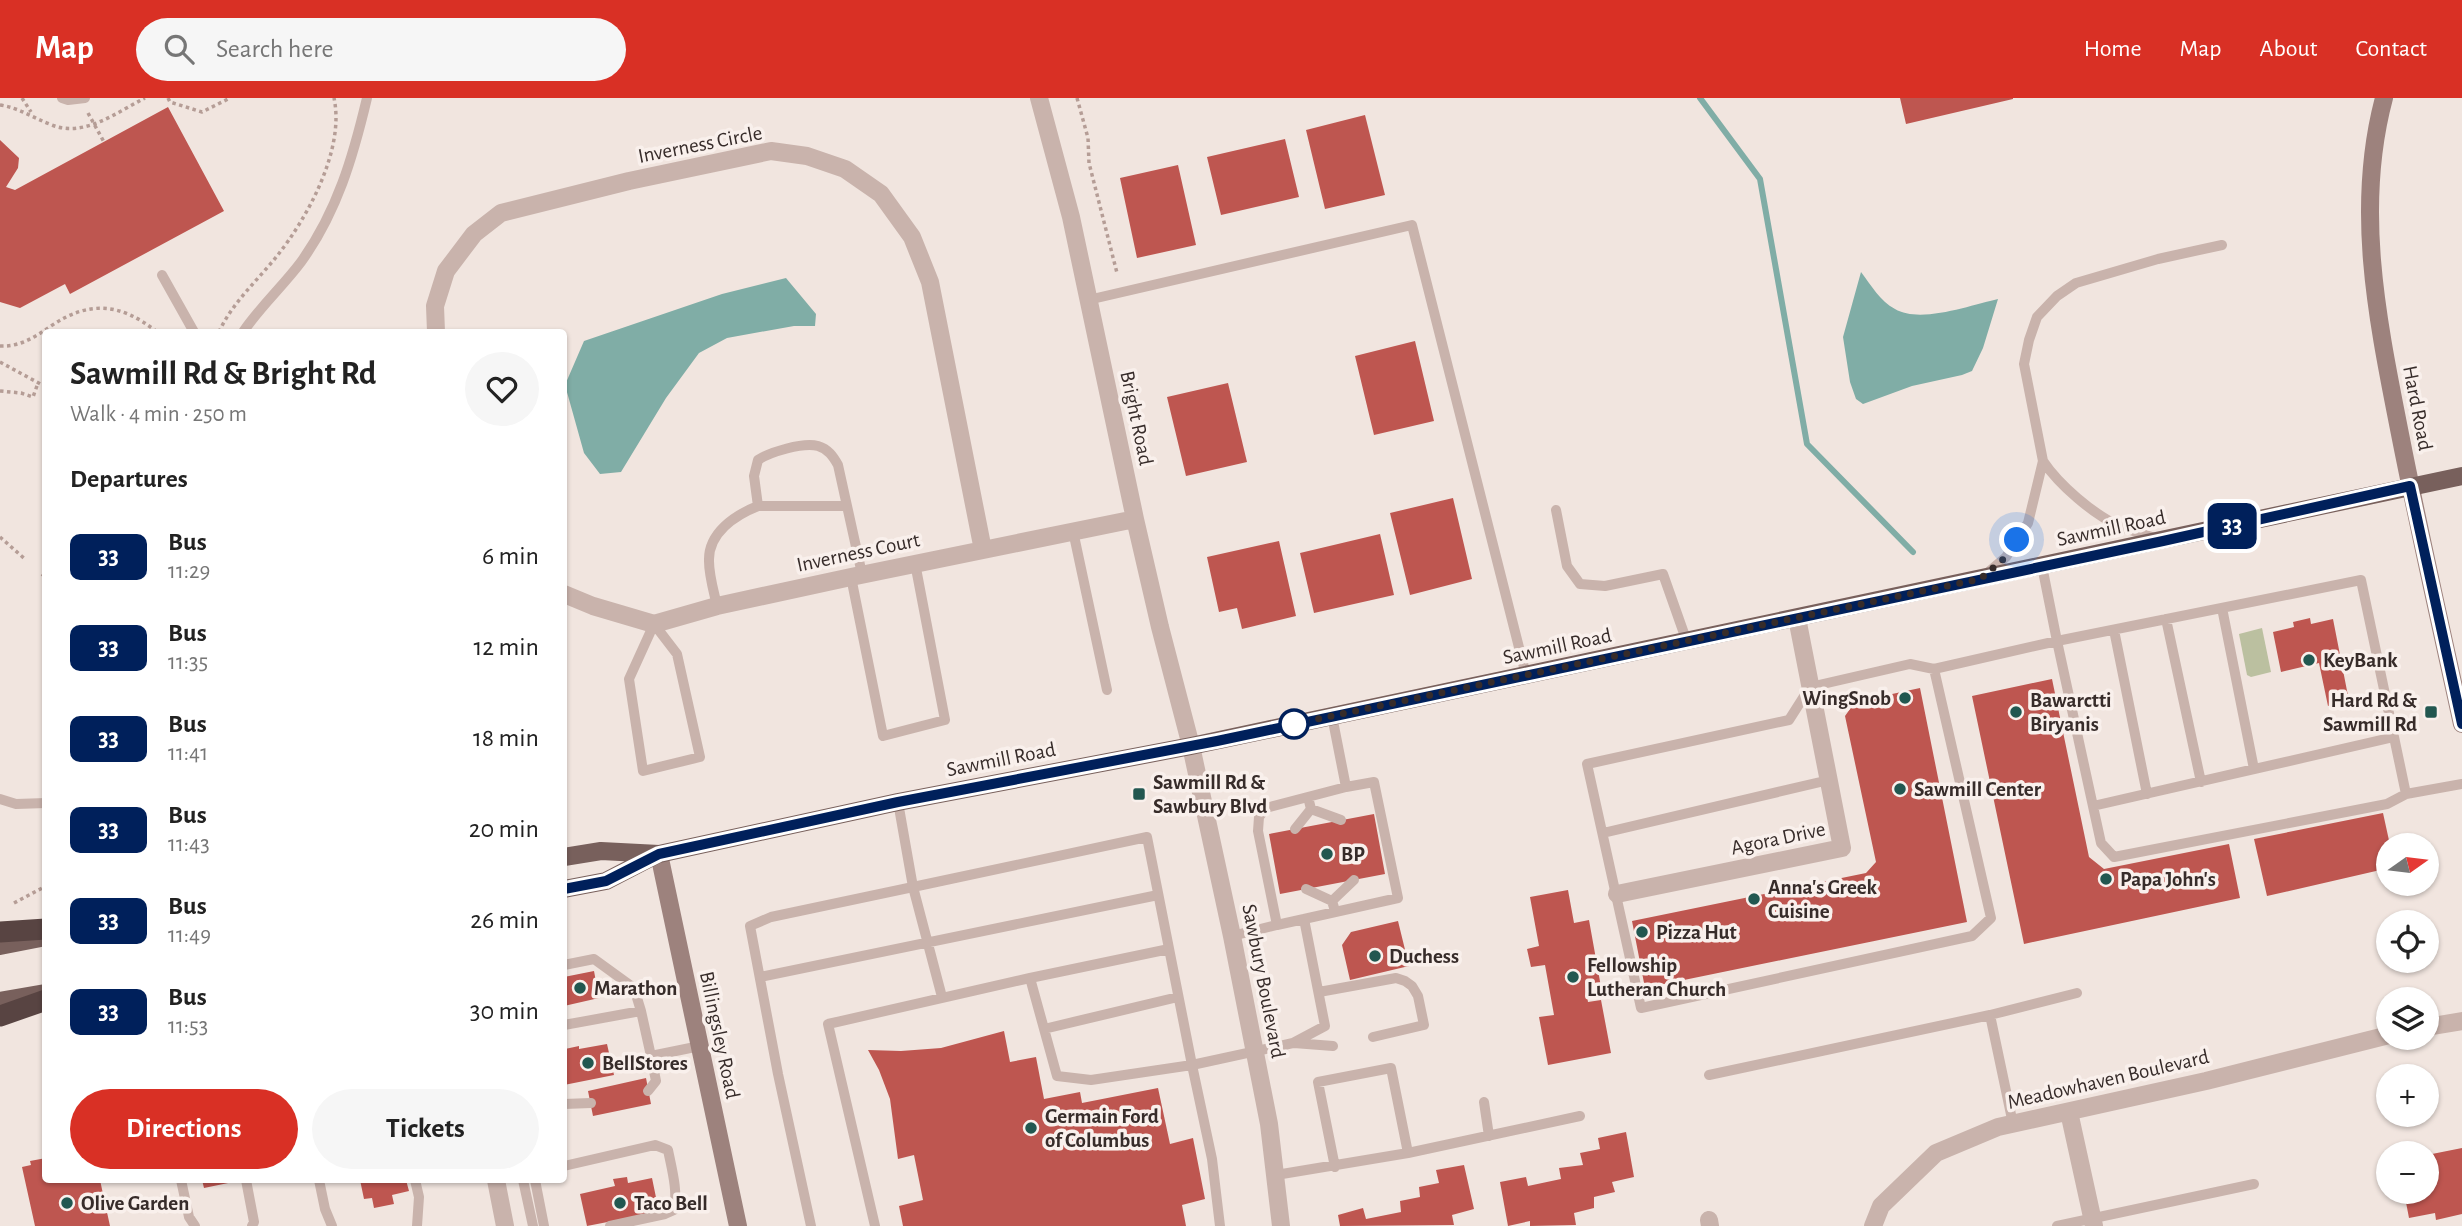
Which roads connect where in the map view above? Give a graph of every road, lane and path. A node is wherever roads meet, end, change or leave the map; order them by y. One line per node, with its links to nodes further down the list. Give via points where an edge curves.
1 (22, 98): 13 (path)
2 (62, 98): 3 (lane)
3 (85, 98)
4 (145, 98): 14 (path)
5 (168, 98): 6 (path, via 202,112)
6 (230, 98)
7 (334, 98): 23 (path, via 336,133 311,202 289,239 229,312)
8 (366, 98): 24 (lane, via 344,183 324,226 300,264)
9 (1039, 98): 19 (street, Bright Road)
10 (1077, 98): 17 (path)
11 (2384, 98): 34 (main road, Hard Road, via 2372,169 2369,241 2377,317)
12 (0, 105): 13 (path)
13 (35, 116): 14 (path, via 69,130)
14 (93, 123): 15 (path)
15 (104, 142)
16 (2222, 245): 32 (lane, via 2076,283 2037,317 2024,364)
17 (1117, 272)
18 (162, 275): 22 (lane)
19 (1088, 300): 38 (street, Bright Road); 58 (lane, via 1412,225)
20 (51, 329): 21 (path, via 74,313 108,308)
21 (153, 329)
22 (192, 329)
23 (220, 329)
24 (245, 329)
25 (436, 329): 42 (street, Inverness Circle, via 435,306 446,271 474,234 501,213 771,151 807,156 845,169 880,194 912,237 930,282)
26 (42, 334): 27 (path, via 17,345)
27 (0, 346)
28 (0, 362): 29 (path)
29 (38, 383): 30 (path); 31 (path, via 33,397)
30 (42, 385)
31 (0, 391)
32 (2043, 461): 41 (lane, via 2091,508 2118,525); 47 (lane, via 2028,523 2006,557)
33 (2462, 477): 34 (main road, Sawmill Road)
34 (2410, 486): 41 (main road, Sawmill Road); 62 (main road, Hard Road)
35 (758, 506): 36 (lane); 36 (lane, via 754,476 758,460 770,452 816,445 830,452 838,465); 49 (lane, via 741,512 713,541 709,560)
36 (847, 506): 46 (lane)
37 (1556, 510): 56 (lane, via 1567,566 1580,584 1605,586 1663,574)
38 (1135, 519): 39 (street, Inverness Court); 64 (street, Bright Road)
39 (1073, 531): 42 (street, Inverness Court); 60 (lane)
40 (0, 537): 43 (path)
41 (2163, 541): 45 (main road, Sawmill Road)
42 (983, 550): 44 (street, Inverness Court)
43 (26, 560)
44 (915, 563): 46 (street, Inverness Court); 46 (lane, via 944,720 883,736)
45 (2042, 566): 47 (main road, Sawmill Road); 55 (lane)
46 (857, 575): 49 (street, Inverness Court)
47 (1980, 579): 51 (main road, Sawmill Road)
48 (567, 595): 53 (street)
49 (717, 606): 53 (street, Inverness Court)
50 (2222, 608): 52 (lane); 63 (lane, via 2361,580); 65 (lane)
51 (1797, 618): 56 (main road, Sawmill Road); 59 (street, Agora Drive)
52 (2166, 619): 54 (lane); 67 (lane)
53 (654, 624): 53 (lane, via 677,654 700,757 643,771 629,679)
54 (2114, 630): 55 (lane); 70 (lane)
55 (2057, 641): 57 (lane); 76 (lane)
56 (1687, 642): 58 (main road, Sawmill Road)
57 (1934, 669): 59 (lane, via 1910,664); 87 (lane, via 1991,918 1972,936 1641,1008)
58 (1526, 676): 61 (main road, Sawmill Road)
59 (1811, 687): 66 (street, Agora Drive); 79 (lane, via 1789,720 1587,764)
60 (1107, 690)
61 (1332, 716): 64 (main road, Sawmill Road); 69 (lane)
62 (2462, 724)
63 (2394, 737): 65 (lane); 71 (lane)
64 (1191, 746): 73 (main road, Sawmill Road); 95 (street, Sawbury Boulevard)
65 (2254, 769): 67 (lane)
66 (1829, 779): 79 (lane); 87 (street, Agora Drive, via 1842,848)
67 (2201, 782): 70 (lane)
68 (2462, 784): 71 (lane)
69 (1346, 788): 75 (lane); 90 (lane, via 1374,782 1398,898)
70 (2147, 794): 76 (lane)
71 (2406, 794): 76 (lane, via 2387,804 2114,858 2101,843)
72 (0, 799): 74 (lane)
73 (898, 802): 80 (main road, Sawmill Road); 83 (lane)
74 (42, 803)
75 (1310, 803): 77 (lane); 78 (lane); 92 (lane, via 1266,808 1259,817)
76 (2093, 806)
77 (1341, 820)
78 (1294, 829)
79 (1603, 833): 87 (lane)
80 (659, 854): 81 (main road, Sawmill Road, via 601,851); 85 (main road, Sawmill Road, via 606,881); 120 (main road, Billingsley Road)
81 (567, 857)
82 (1354, 880): 90 (lane)
83 (913, 887): 88 (lane, via 1147,838); 97 (lane); 101 (lane, via 771,916 750,926)
84 (42, 888): 89 (path)
85 (567, 889)
86 (1306, 889): 90 (lane)
87 (1617, 894)
88 (1158, 895): 97 (lane); 99 (lane)
89 (14, 904)
90 (1333, 906): 91 (lane)
91 (1304, 919): 92 (lane); 103 (lane)
92 (1277, 925): 95 (lane)
93 (42, 929): 94 (highway)
94 (0, 932)
95 (1232, 936): 122 (street, Sawbury Boulevard)
96 (42, 938): 98 (main road)
97 (928, 942): 101 (lane); 106 (lane)
98 (0, 946)
99 (1169, 949): 102 (lane); 107 (lane)
100 (567, 964): 110 (lane, via 594,959 634,988)
101 (760, 977): 156 (lane)
102 (1030, 978): 106 (lane); 116 (lane)
103 (1320, 992): 117 (lane, via 1396,978 1412,986 1424,1025); 119 (lane, via 1325,1026)
104 (2077, 993): 111 (lane)
105 (42, 994): 108 (main road)
106 (942, 997): 157 (lane, via 828,1024)
107 (1178, 997): 116 (lane); 124 (lane)
108 (0, 1001)
109 (42, 1001): 112 (highway)
110 (641, 1011): 114 (lane); 123 (lane)
111 (1990, 1014): 125 (lane); 132 (lane)
112 (0, 1016)
113 (2462, 1021): 115 (street)
114 (567, 1024)
115 (2439, 1025)
116 (1044, 1029): 124 (lane, via 1057,1076 1091,1080)
117 (1373, 1037)
118 (2376, 1038): 130 (street, Meadowhaven Boulevard)
119 (1293, 1043): 121 (lane); 122 (lane)
120 (700, 1046): 123 (lane); 155 (main road, Billingsley Road)
121 (1333, 1046)
122 (1255, 1050): 124 (lane); 137 (street, Sawbury Boulevard)
123 (651, 1056): 126 (lane, via 656,1081)
124 (1192, 1065): 158 (lane, via 1212,1159)
125 (1709, 1075)
126 (648, 1091)
127 (1484, 1102): 133 (lane)
128 (591, 1103): 129 (lane)
129 (567, 1104)
130 (2069, 1112): 132 (street, Meadowhaven Boulevard); 146 (street)
131 (1580, 1116): 133 (lane)
132 (2013, 1124): 160 (street, Meadowhaven Boulevard, via 1936,1153 1881,1206)
133 (1489, 1136): 134 (lane)
134 (1408, 1153): 136 (lane); 136 (lane, via 1391,1068 1318,1082)
135 (567, 1165): 154 (lane, via 655,1145 668,1150 674,1210)
136 (1335, 1167): 137 (lane)
137 (1276, 1175): 159 (street, Sawbury Boulevard)
138 (182, 1183): 147 (lane)
139 (247, 1183): 148 (lane)
140 (320, 1183): 149 (lane)
141 (416, 1183): 150 (lane)
142 (497, 1183): 151 (street)
143 (524, 1183): 152 (lane)
144 (536, 1183): 153 (lane)
145 (2254, 1184): 146 (lane)
146 (2093, 1222): 161 (lane)
147 (195, 1226)
148 (252, 1226)
149 (332, 1226)
150 (418, 1226)
151 (505, 1226)
152 (533, 1226)
153 (544, 1226)
154 (610, 1226)
155 (737, 1226)
156 (811, 1226)
157 (875, 1226)
158 (1220, 1226)
159 (1281, 1226)
160 (1873, 1226)
161 (2057, 1226)

